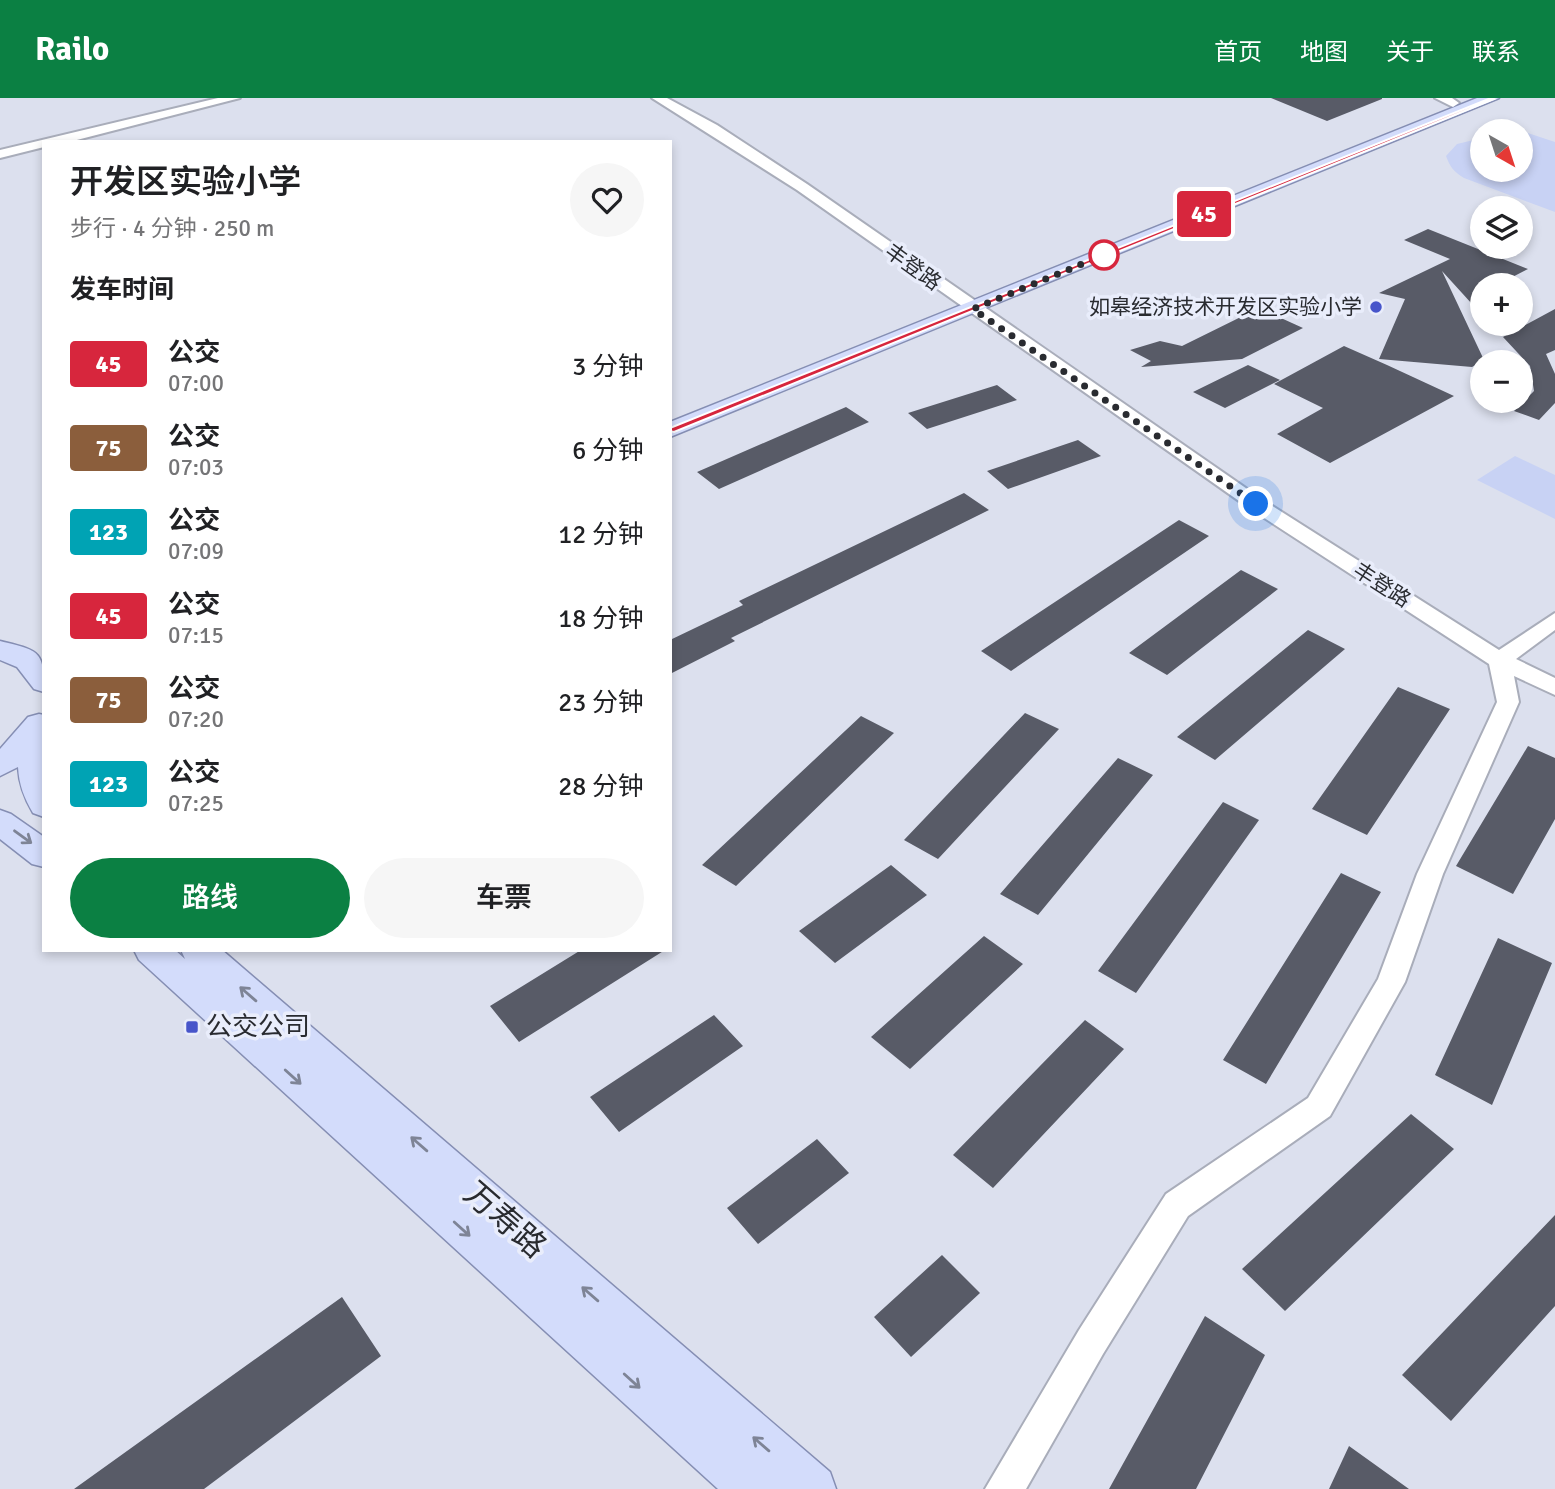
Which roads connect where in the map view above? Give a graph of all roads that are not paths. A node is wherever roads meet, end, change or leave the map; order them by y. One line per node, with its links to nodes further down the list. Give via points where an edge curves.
1 (234, 98): 5 (street)
2 (658, 98): 9 (street, 丰登路, via 748,151)
3 (1491, 98): 9 (main road)
4 (1453, 100): 9 (main road)
5 (196, 102): 6 (street)
6 (58, 140)
7 (42, 144): 8 (street)
8 (0, 154)
9 (965, 304): 10 (main road); 11 (main road); 15 (street, 丰登路, via 1256,504)
10 (672, 413)
11 (672, 429)
12 (1555, 620): 15 (street)
13 (42, 649): 14 (main road)
14 (1, 650): 16 (main road, via 27,660)
15 (1499, 660): 17 (street, 丰登路); 27 (street, via 1508,702 1430,874 1391,982 1319,1107 1177,1205)
16 (42, 679)
17 (1555, 687)
18 (41, 717): 19 (main road, via 17,752); 20 (main road, via 32,765)
19 (0, 765)
20 (42, 802)
21 (0, 822): 22 (main road, one-way to 22)
22 (42, 854)
23 (153, 952): 25 (main road, 万寿路, one-way to 25)
24 (200, 952): 26 (main road, 万寿路, one-way to 24)
25 (753, 1489)
26 (813, 1489)
27 (1003, 1489)

